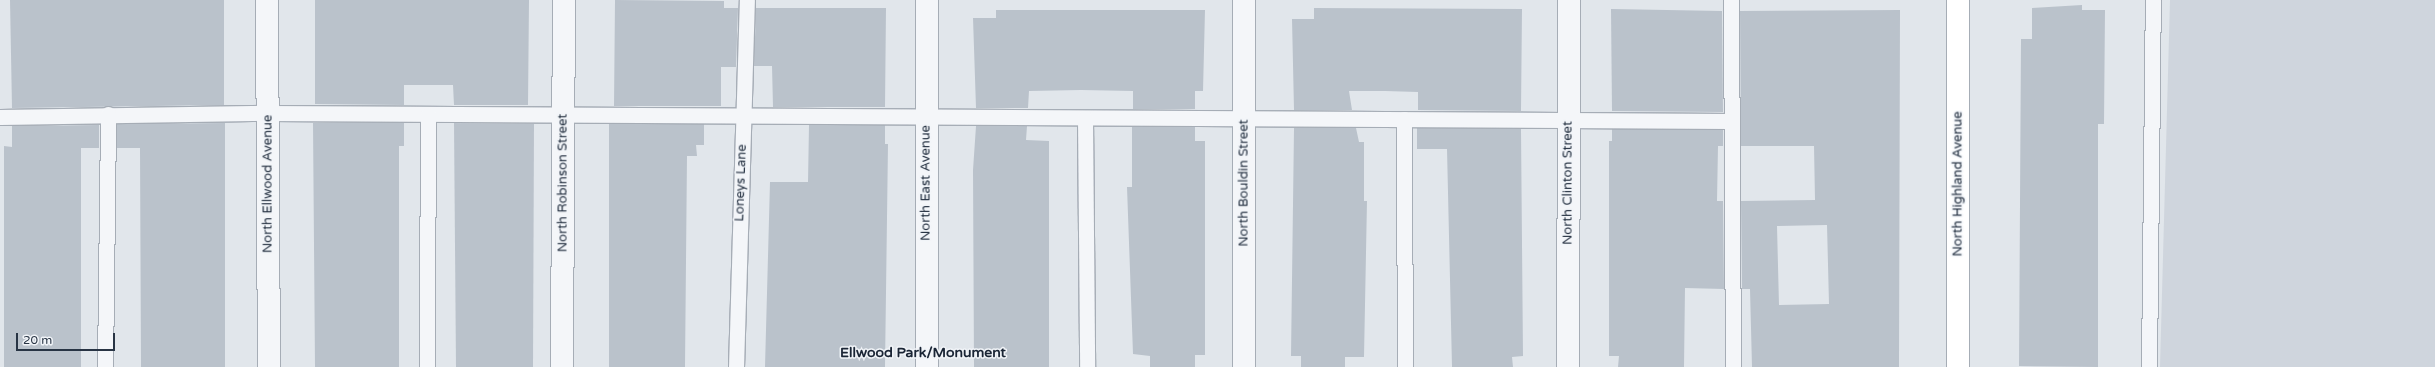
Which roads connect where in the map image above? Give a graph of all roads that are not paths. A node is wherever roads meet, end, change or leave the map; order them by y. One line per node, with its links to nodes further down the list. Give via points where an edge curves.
1 (267, 0): 10 (street, North Ellwood Avenue)
2 (564, 0): 13 (street, North Robinson Street)
3 (747, 0): 14 (lane, Loneys Lane)
4 (927, 0): 16 (street, North East Avenue)
5 (1244, 0): 18 (street, North Bouldin Street)
6 (1569, 0): 20 (street, North Clinton Street)
7 (1731, 0): 21 (lane)
8 (1958, 0): 33 (main road, North Highland Avenue)
9 (2153, 0): 34 (lane)
10 (268, 113): 11 (lane); 12 (lane); 23 (street, North Ellwood Avenue)
11 (108, 114): 15 (lane); 22 (lane)
12 (428, 115): 13 (lane); 24 (lane)
13 (563, 116): 14 (lane); 25 (street, North Robinson Street)
14 (743, 116): 16 (lane); 26 (lane, Loneys Lane)
15 (0, 117)
16 (926, 117): 17 (lane); 27 (street, North East Avenue)
17 (1085, 118): 18 (lane); 28 (lane)
18 (1244, 118): 19 (lane); 29 (street, North Bouldin Street)
19 (1404, 119): 20 (lane); 30 (lane)
20 (1569, 120): 21 (lane); 31 (street, North Clinton Street)
21 (1729, 121): 32 (lane)
22 (105, 367)
23 (269, 367)
24 (427, 367)
25 (562, 367)
26 (736, 367)
27 (926, 367)
28 (1087, 367)
29 (1244, 367)
30 (1406, 367)
31 (1568, 367)
32 (1733, 367)
33 (1958, 367)
34 (2149, 367)

